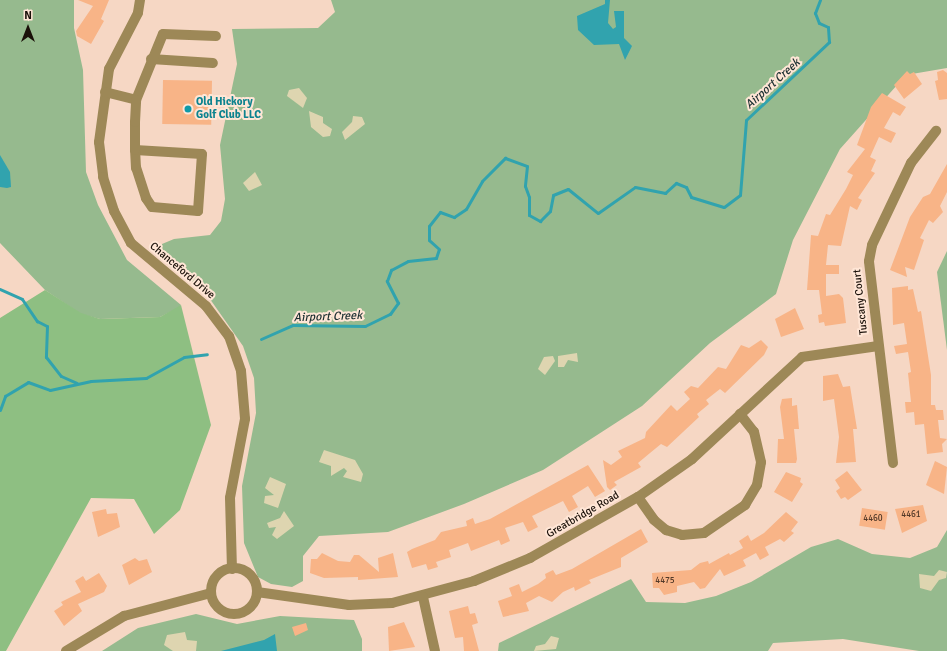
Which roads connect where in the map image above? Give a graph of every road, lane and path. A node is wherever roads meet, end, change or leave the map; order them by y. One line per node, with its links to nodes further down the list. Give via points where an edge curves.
1 (140, 0): 5 (street, Chanceford Drive, via 138,14 109,69)
2 (216, 36): 3 (street, via 163,34)
3 (151, 59): 4 (street); 6 (street)
4 (213, 63)
5 (105, 92): 6 (street); 13 (street, Chanceford Drive, via 99,142 103,177 114,211 131,243 206,306 219,321 229,336 241,371 245,419 230,498)
6 (136, 100): 8 (street)
7 (936, 131): 9 (street, Tuscany Court, via 910,163 872,245 869,277)
8 (135, 150): 8 (street, via 136,168 152,207 198,211 202,154)
9 (878, 346): 10 (street, Greatbridge Road, via 802,357); 11 (street, Tuscany Court)
10 (740, 414): 12 (street, Greatbridge Road, via 692,459); 12 (street, via 754,432 761,462 757,485 744,505 704,533 682,535 666,530 654,520)
11 (893, 463)
12 (638, 497): 16 (street, Greatbridge Road, via 530,558)
13 (232, 569): 14 (street, via 248,573); 15 (street, via 215,579)
14 (257, 592): 15 (street, via 248,609 232,614 215,604); 16 (street, Greatbridge Road, via 349,605)
15 (211, 593): 17 (street, via 124,616)
16 (423, 596): 18 (street)
17 (66, 651)
18 (435, 651)

